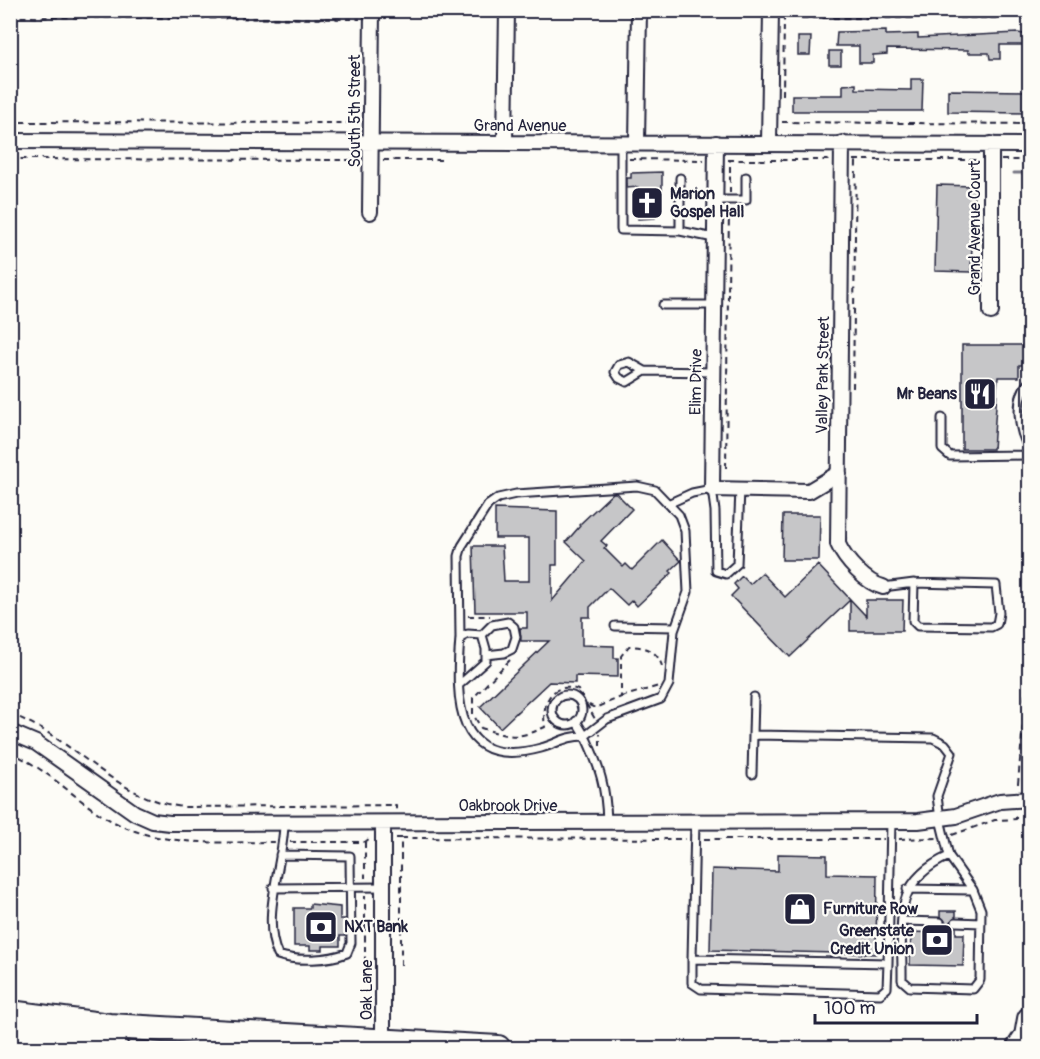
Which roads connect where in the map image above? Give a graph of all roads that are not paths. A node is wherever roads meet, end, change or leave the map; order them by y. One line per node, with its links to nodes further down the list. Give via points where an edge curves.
1 (372, 10): 6 (street, South 5th Street)
2 (507, 10): 7 (street)
3 (639, 10): 10 (street)
4 (771, 10): 8 (street)
5 (10, 141): 6 (street, Grand Avenue)
6 (371, 142): 7 (street, Grand Avenue); 18 (street, South 5th Street)
7 (505, 142): 9 (street, Grand Avenue)
8 (769, 142): 11 (street, Grand Avenue); 12 (street, Grand Avenue)
9 (621, 143): 10 (street, Grand Avenue); 19 (lane, via 621,230)
10 (637, 143): 11 (street, Grand Avenue)
11 (716, 143): 17 (street, Elim Drive)
12 (842, 143): 13 (street, Grand Avenue); 30 (street, Valley Park Street)
13 (992, 144): 14 (street, Grand Avenue); 23 (street, Grand Avenue Court)
14 (1029, 145)
15 (747, 177): 17 (lane, via 746,200)
16 (680, 178): 19 (lane)
17 (715, 200): 20 (street, Elim Drive)
18 (370, 212)
19 (680, 231): 20 (lane)
20 (714, 238): 22 (street, Elim Drive)
21 (663, 305): 22 (lane)
22 (714, 305): 25 (street, Elim Drive)
23 (991, 312)
24 (645, 371): 25 (lane)
25 (713, 372): 31 (street, Elim Drive)
26 (1029, 381): 28 (lane, via 1022,388 1019,415 1022,437)
27 (942, 418): 29 (lane, via 942,449 950,456)
28 (1029, 450)
29 (1029, 455)
30 (839, 473): 32 (street, via 809,491); 35 (street, Valley Park Street, via 841,552 873,585)
31 (711, 489): 32 (street); 32 (lane, via 716,571 726,574 737,564); 33 (lane)
32 (741, 489)
33 (670, 503): 37 (lane, via 685,531 687,567 688,592); 39 (lane, via 655,490 625,485 498,498 481,514 459,556)
34 (914, 583): 34 (lane, via 996,585 997,624 918,626 913,621); 35 (lane)
35 (883, 586)
36 (615, 626): 37 (lane)
37 (675, 627): 46 (lane, via 669,684 661,699 607,719)
38 (482, 635): 39 (lane); 40 (lane); 40 (lane, via 498,622 514,627 512,649)
39 (460, 638): 41 (lane)
40 (486, 655): 41 (lane, via 483,666)
41 (459, 685): 46 (lane, via 460,713 472,738 500,753 542,748 568,736)
42 (754, 697): 45 (lane)
43 (576, 721): 43 (lane, via 582,709 579,700 566,695 558,698 553,707 554,717 567,724); 46 (lane)
44 (10, 732): 53 (street, Oakbrook Drive, via 36,743 135,813 153,821)
45 (753, 735): 47 (lane); 49 (lane, via 933,738 952,753 937,796)
46 (585, 736): 51 (lane, via 606,792)
47 (752, 774)
48 (1029, 799): 49 (street, Oakbrook Drive, via 988,803)
49 (940, 819): 50 (street, Oakbrook Drive); 56 (lane)
50 (891, 821): 52 (street, Oakbrook Drive); 67 (lane)
51 (607, 822): 52 (street, Oakbrook Drive); 54 (street, Oakbrook Drive)
52 (695, 822): 66 (lane)
53 (284, 823): 54 (street, Oakbrook Drive); 55 (lane)
54 (383, 823): 57 (street, Oak Lane)
55 (280, 855): 58 (lane); 59 (lane, via 350,856)
56 (949, 856): 60 (lane, via 924,870); 61 (lane)
57 (383, 887): 59 (lane); 71 (street, Oak Lane)
58 (273, 888): 59 (lane); 59 (lane, via 274,946 278,955 336,958 347,953 351,943)
59 (351, 888)
60 (907, 889): 61 (lane); 62 (lane)
61 (974, 890): 65 (lane)
62 (903, 921): 63 (lane); 65 (lane, via 902,980 910,987 921,988 978,986)
63 (940, 922)
64 (956, 922): 65 (lane)
65 (981, 923)
66 (693, 959): 67 (lane); 67 (lane, via 692,983 701,989 880,994 886,988)
67 (888, 963)
68 (10, 1013): 71 (highway, via 109,1026)
69 (1029, 1019): 74 (highway, via 1027,1036)
70 (10, 1035): 72 (highway)
71 (383, 1045): 73 (highway)
72 (116, 1048)
73 (498, 1048)
74 (1019, 1048)

